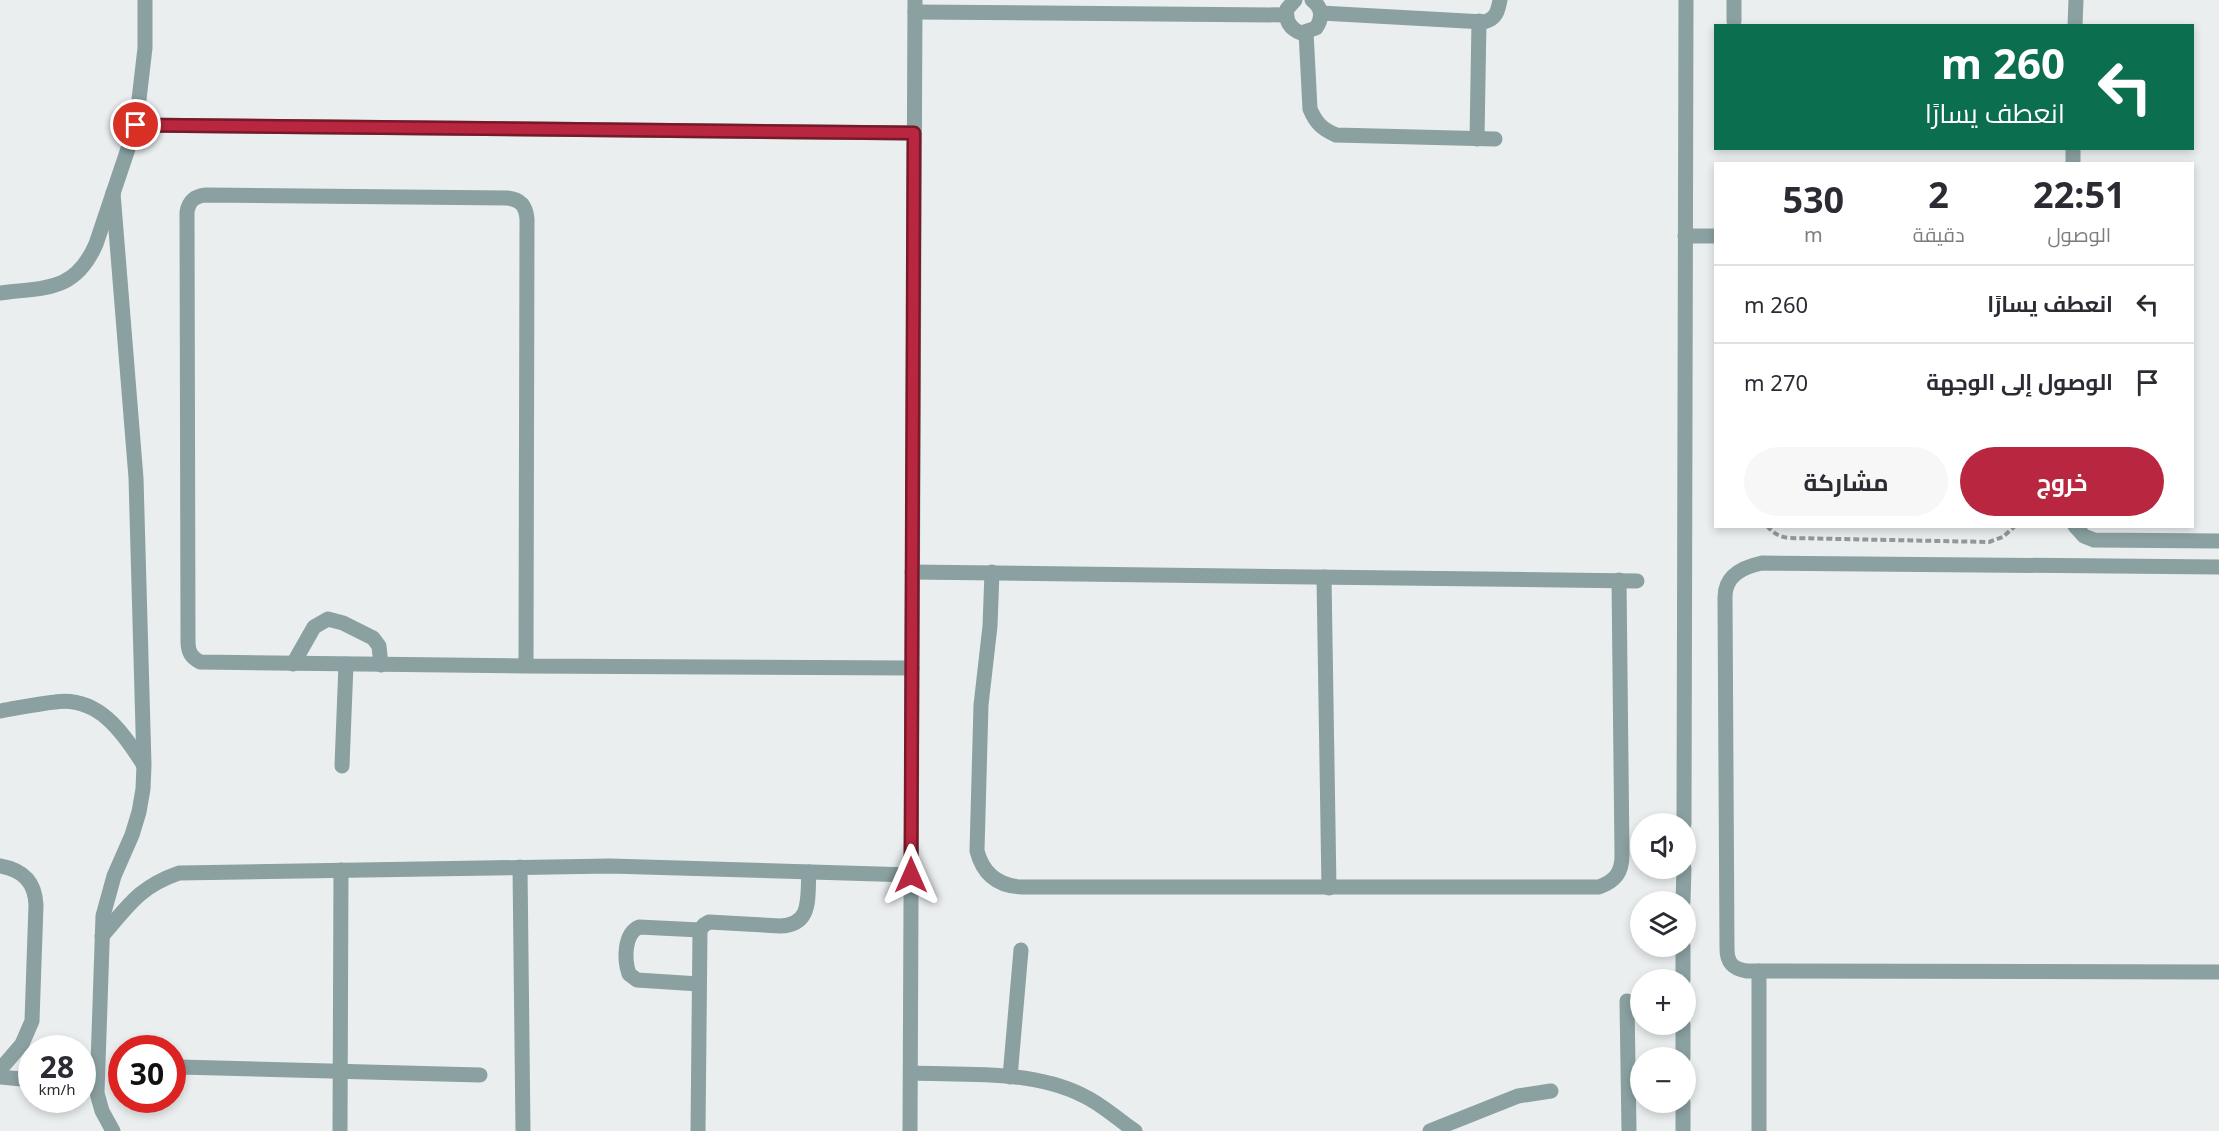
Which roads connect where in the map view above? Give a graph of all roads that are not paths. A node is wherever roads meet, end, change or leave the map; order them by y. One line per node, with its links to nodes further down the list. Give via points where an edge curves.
1 (146, 0): 15 (street)
2 (1295, 0): 10 (street)
3 (1312, 0): 9 (street)
4 (1500, 0): 11 (street, via 1493,18)
5 (1686, 0): 20 (street)
6 (1734, 0): 12 (street)
7 (2076, 0): 13 (street)
8 (915, 6): 10 (street); 16 (street)
9 (1321, 13): 11 (street); 14 (street, via 1316,28)
10 (1286, 15): 14 (street, via 1292,28)
11 (1479, 21): 17 (street)
12 (1734, 21)
13 (2075, 24)
14 (1306, 32): 17 (street, via 1310,109 1324,130 1336,135)
15 (136, 125): 16 (street); 19 (street)
16 (914, 133): 26 (street)
17 (1477, 139): 18 (street)
18 (1495, 139)
19 (113, 194): 22 (street, via 88,262 75,276 57,285); 37 (street, via 136,478)
20 (1685, 236): 21 (street); 39 (street)
21 (1714, 236)
22 (0, 293)
23 (2077, 528): 24 (street, via 2094,540)
24 (2219, 541)
25 (2219, 567): 49 (street, via 1772,562 1752,565 1733,574 1725,588 1727,958 1738,970)
26 (912, 572): 27 (street); 35 (street)
27 (992, 572): 28 (street); 45 (street, via 981,705 977,851 987,874 1003,884 1022,887)
28 (1324, 577): 29 (street); 45 (street)
29 (1619, 580): 30 (street); 45 (street, via 1622,866 1617,876 1599,887)
30 (1638, 581)
31 (293, 664): 32 (street); 33 (street, via 314,627 328,619 343,622 373,638 379,646); 34 (street, via 200,662 188,650 187,212 192,199 199,195 507,198 524,206)
32 (346, 664): 33 (street); 38 (street)
33 (381, 665): 34 (street)
34 (526, 666): 35 (street)
35 (912, 668): 44 (street)
36 (0, 711): 37 (street, via 57,701 96,710 113,721)
37 (144, 765): 47 (street, via 139,812 107,895)
38 (342, 766)
39 (1684, 813)
40 (0, 866): 55 (street, via 22,873 31,882 36,905 32,1021 22,1044)
41 (520, 867): 42 (street); 43 (street); 69 (street)
42 (341, 870): 47 (street, via 179,873 139,893); 57 (street)
43 (809, 872): 44 (street); 46 (street, via 806,912 800,921 790,926 709,922)
44 (911, 875): 58 (street)
45 (1329, 888)
46 (700, 930): 51 (street); 51 (street, via 639,927 628,936 627,965 629,974 637,980)
47 (102, 936): 53 (street)
48 (1021, 950): 61 (street)
49 (1759, 971): 50 (street); 76 (street)
50 (2219, 972)
51 (699, 984): 70 (street)
52 (1627, 1001): 54 (street)
53 (94, 1035)
54 (1632, 1047)
55 (0, 1066)
56 (186, 1067): 57 (street)
57 (340, 1071): 59 (street); 68 (street)
58 (911, 1072): 61 (street); 71 (street)
59 (480, 1075)
60 (0, 1077): 62 (street)
61 (1010, 1077): 72 (street, via 1058,1084 1105,1108)
62 (18, 1079)
63 (1551, 1091): 73 (street, via 1518,1096)
64 (96, 1098): 67 (street)
65 (1630, 1113): 74 (street)
66 (1683, 1113): 75 (street)
67 (113, 1131)
68 (340, 1131)
69 (523, 1131)
70 (698, 1131)
71 (910, 1131)
72 (1135, 1131)
73 (1430, 1131)
74 (1629, 1131)
75 (1683, 1131)
76 (1759, 1131)

